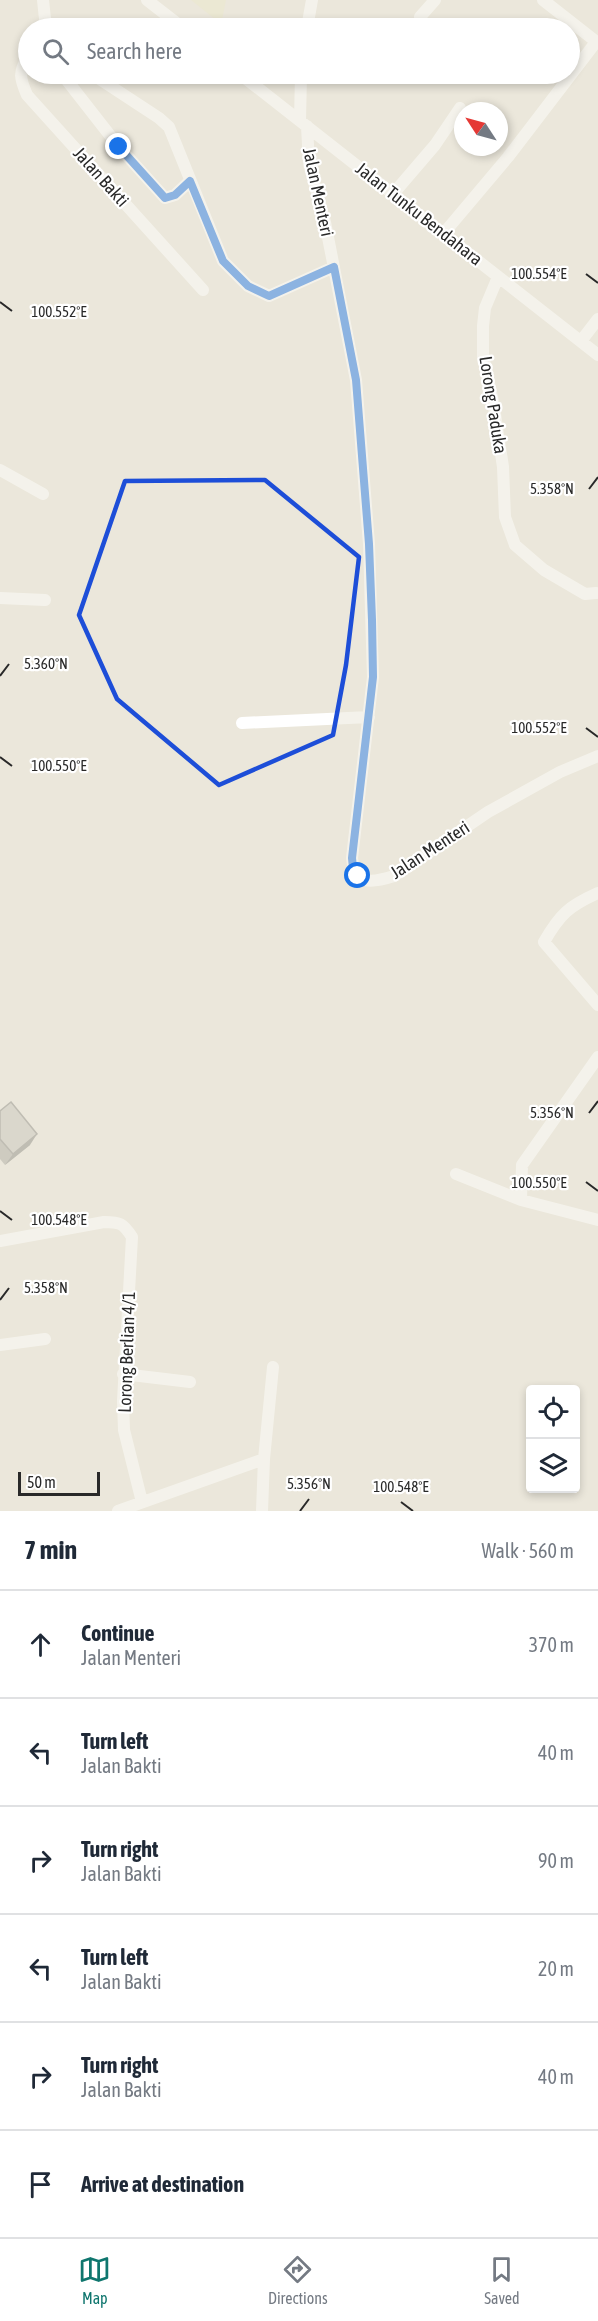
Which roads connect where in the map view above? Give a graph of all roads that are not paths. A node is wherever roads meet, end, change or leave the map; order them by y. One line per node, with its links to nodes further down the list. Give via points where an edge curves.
1 (43, 0): 7 (street)
2 (147, 0): 8 (street)
3 (312, 0): 9 (street)
4 (435, 0): 6 (street)
5 (543, 0): 10 (street)
6 (420, 17)
7 (45, 18)
8 (170, 18)
9 (309, 18)
10 (566, 18)
11 (580, 29): 12 (street)
12 (597, 43): 13 (street)
13 (580, 65)
14 (23, 84): 27 (street, Jalan Bakti, via 27,95)
15 (70, 84): 22 (street, Jalan Bakti, via 165,198 175,195)
16 (107, 84): 22 (street, via 169,127)
17 (253, 84): 21 (street, Jalan Tunku Bendahara)
18 (302, 84): 21 (street, Jalan Menteri)
19 (565, 84): 24 (street)
20 (454, 117): 23 (street)
21 (304, 123): 23 (street, Jalan Tunku Bendahara); 25 (street, Jalan Menteri, via 309,164)
22 (190, 181): 25 (street, via 223,261 248,286 269,296)
23 (393, 194): 24 (street, Jalan Tunku Bendahara)
24 (444, 233): 26 (street, Jalan Tunku Bendahara)
25 (334, 267): 36 (street, Jalan Menteri, via 356,380 367,520 373,677)
26 (498, 277): 29 (street, Jalan Tunku Bendahara); 33 (street, Lorong Paduka, via 485,308 483,356 503,467 506,517 514,545 544,570 585,594)
27 (203, 290)
28 (598, 319): 29 (street)
29 (580, 340): 30 (street, Jalan Tunku Bendahara)
30 (598, 355)
31 (0, 470): 32 (street)
32 (43, 494)
33 (596, 593)
34 (0, 598): 35 (street)
35 (45, 600)
36 (369, 717): 37 (street); 38 (street, Jalan Menteri, via 352,858 358,876 367,881 394,876 488,812)
37 (242, 723)
38 (598, 756)
39 (598, 893): 40 (street, via 575,903 556,921 544,942)
40 (598, 1005)
41 (598, 1057): 43 (street, via 522,1165)
42 (456, 1174): 43 (street)
43 (521, 1200): 44 (street)
44 (598, 1220)
45 (0, 1240): 49 (street, Lorong Berlian 4/1, via 104,1222 119,1222 126,1228 132,1237)
46 (45, 1339): 47 (street)
47 (0, 1345)
48 (273, 1367): 51 (street)
49 (123, 1374): 50 (street); 52 (street, Lorong Berlian 4/1, via 124,1430)
50 (190, 1382)
51 (264, 1459): 52 (street); 54 (street)
52 (142, 1502): 53 (street)
53 (118, 1511)
54 (262, 1511)

